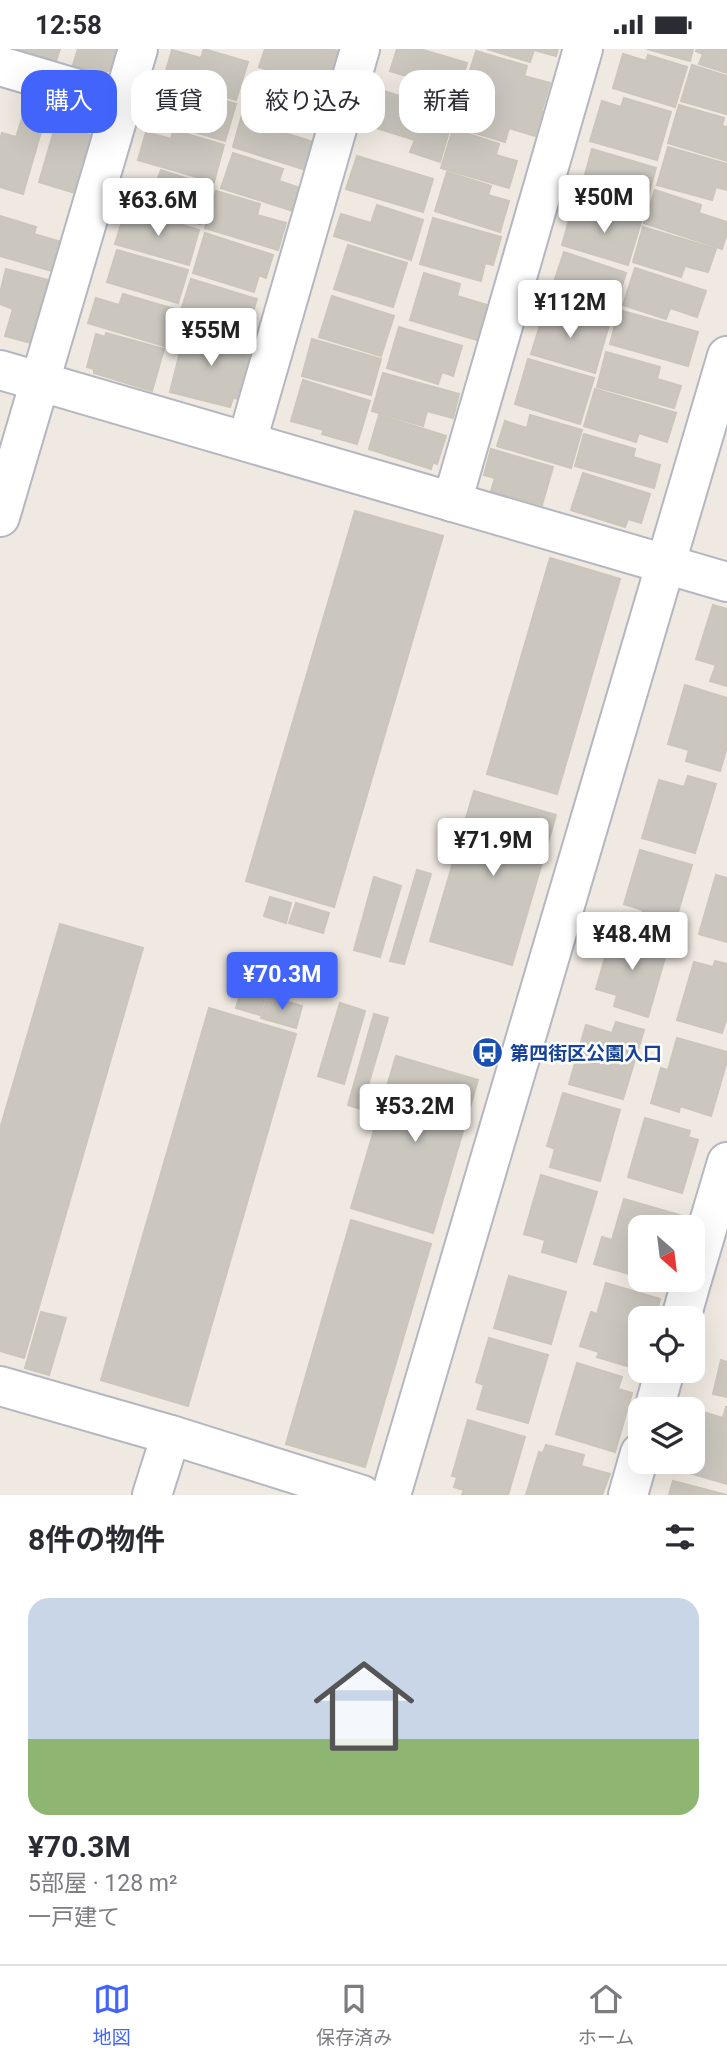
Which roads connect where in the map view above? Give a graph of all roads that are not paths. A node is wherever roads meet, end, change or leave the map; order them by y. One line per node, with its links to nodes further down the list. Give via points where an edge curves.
1 (138, 49): 5 (street)
2 (360, 49): 9 (street)
3 (583, 49): 10 (street)
4 (0, 66): 5 (street)
5 (122, 102): 8 (street)
6 (727, 356): 12 (street)
7 (0, 370): 8 (street)
8 (39, 382): 9 (street); 11 (street)
9 (247, 441): 10 (street)
10 (452, 502): 12 (street)
11 (0, 517)
12 (665, 565): 13 (street); 21 (street)
13 (727, 582)
14 (727, 1162): 15 (street)
15 (705, 1237)
16 (0, 1386): 17 (street)
17 (171, 1435): 19 (street); 20 (street)
18 (634, 1474): 22 (street)
19 (152, 1495)
20 (362, 1495)
21 (391, 1495)
22 (628, 1495)

